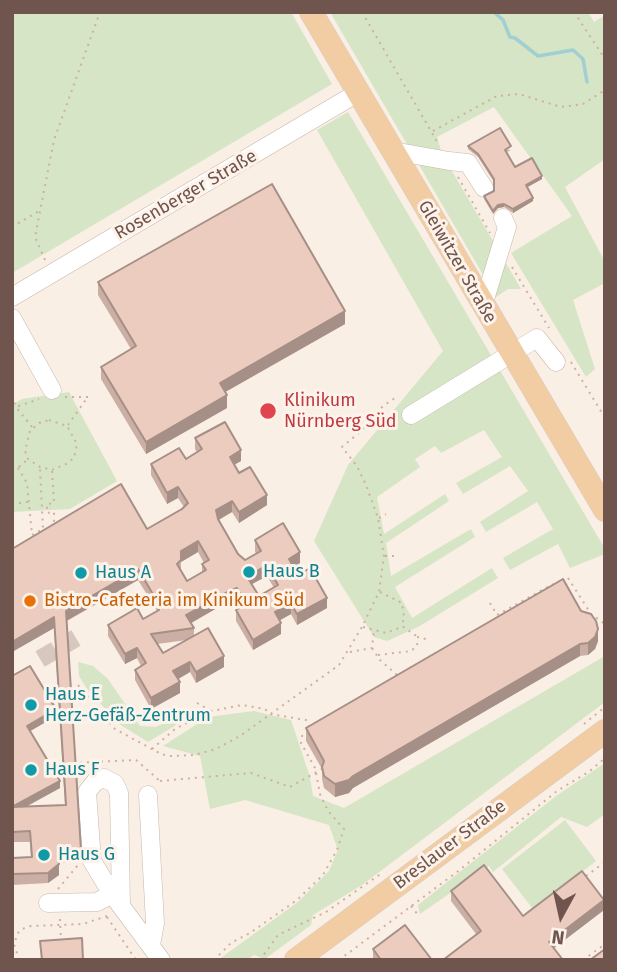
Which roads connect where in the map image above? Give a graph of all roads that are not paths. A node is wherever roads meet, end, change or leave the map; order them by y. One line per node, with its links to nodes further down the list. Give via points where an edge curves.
1 (311, 12): 2 (main road, Gleiwitzer Straße)
2 (359, 92): 3 (main road, Gleiwitzer Straße); 6 (street, Rosenberger Straße)
3 (393, 151): 4 (street, via 468,163); 7 (main road, Gleiwitzer Straße)
4 (484, 188)
5 (503, 218): 7 (street, via 507,227)
6 (12, 297)
7 (482, 302): 9 (main road, Gleiwitzer Straße)
8 (12, 318): 11 (street)
9 (510, 354): 10 (street, via 537,338); 12 (street); 13 (main road, Gleiwitzer Straße)
10 (562, 361)
11 (54, 395)
12 (411, 415)
13 (605, 510)
14 (605, 731): 22 (main road, Breslauer Straße)
15 (148, 795): 20 (street, via 155,923)
16 (120, 833): 17 (street, via 109,826); 17 (street, via 119,793 104,778 88,792); 18 (street)
17 (90, 834): 18 (street, via 92,860)
18 (117, 900): 19 (street); 20 (street)
19 (48, 904)
20 (150, 945): 21 (street)
21 (161, 960)
22 (296, 960)

